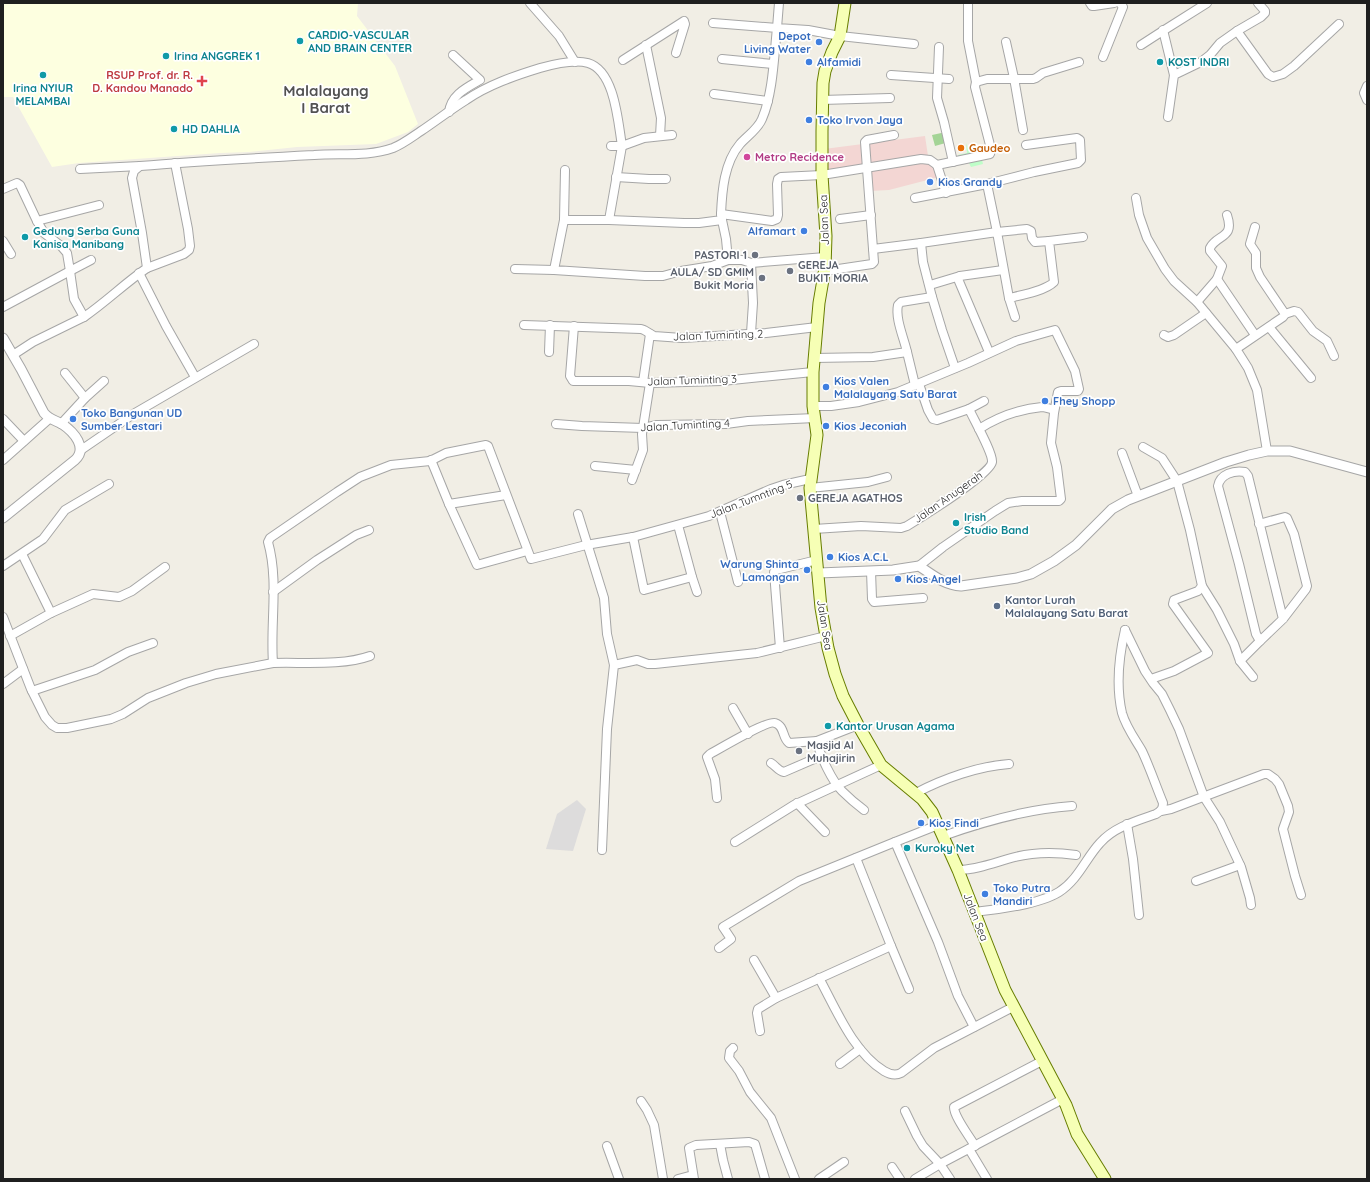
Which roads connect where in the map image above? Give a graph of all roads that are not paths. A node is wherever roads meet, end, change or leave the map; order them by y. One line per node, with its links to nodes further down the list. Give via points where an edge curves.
1 (530, 3): 26 (street, via 560,38)
2 (779, 3): 12 (street)
3 (845, 3): 15 (main road, Jalan Sea)
4 (968, 3): 34 (street, via 968,41)
5 (1090, 3): 6 (street, via 1092,6)
6 (1114, 3)
7 (1120, 3): 23 (street, via 1123,8)
8 (1208, 3): 13 (street)
9 (1258, 3): 14 (street, via 1265,13)
10 (713, 23): 12 (street)
11 (1339, 24): 14 (street, via 1294,66 1273,77 1268,74)
12 (777, 28): 15 (street); 28 (street)
13 (1163, 30): 19 (street); 30 (street)
14 (1237, 31): 30 (street, via 1202,62)
15 (840, 36): 17 (street); 38 (main road, Jalan Sea, via 825,71)
16 (1006, 42): 32 (street)
17 (914, 44)
18 (646, 45): 21 (street, via 684,21); 25 (street); 46 (street, via 661,118)
19 (1141, 45)
20 (939, 46): 31 (street)
21 (676, 53)
22 (453, 55): 41 (street, via 480,80 457,95 450,103)
23 (1103, 57)
24 (722, 59): 28 (street)
25 (623, 60)
26 (575, 62): 41 (street, via 545,67 500,82 481,90); 49 (street, via 594,65 605,77 613,96)
27 (1080, 62): 32 (street, via 1043,72 1036,78)
28 (773, 64): 40 (street)
29 (891, 75): 31 (street)
30 (1174, 75): 42 (street)
31 (937, 78): 33 (street); 50 (street, via 937,98)
32 (1014, 78): 34 (street); 43 (street)
33 (949, 79)
34 (976, 82): 50 (street, via 975,87 991,152)
35 (1367, 86): 39 (street, via 1364,93)
36 (714, 94): 40 (street)
37 (890, 98): 38 (street)
38 (822, 100): 57 (main road, Jalan Sea)
39 (1367, 100)
40 (768, 101): 68 (street, via 760,124 734,154 723,190)
41 (449, 112): 51 (street, via 400,145 381,151)
42 (1168, 117)
43 (1023, 130)
44 (672, 135): 46 (street)
45 (894, 135): 54 (street, via 866,140)
46 (660, 136): 49 (street, via 644,138)
47 (1026, 145): 60 (street, via 1077,138 1081,145 1081,160 1078,163)
48 (611, 146): 49 (street)
49 (622, 146): 58 (street)
50 (952, 162): 52 (street)
51 (175, 163): 53 (street); 85 (street, via 190,250)
52 (937, 165): 54 (street, via 927,159); 62 (street)
53 (140, 166): 55 (street); 85 (street, via 134,170 132,178)
54 (866, 167): 57 (street); 66 (street)
55 (80, 169)
56 (565, 170): 70 (street)
57 (822, 175): 68 (street, via 778,179 778,215 775,220); 81 (main road, Jalan Sea)
58 (616, 177): 59 (street); 71 (street)
59 (666, 179)
60 (987, 184): 62 (street); 74 (street)
61 (3, 189): 72 (street, via 17,183 20,185)
62 (946, 193): 63 (street)
63 (915, 198)
64 (1136, 198): 97 (street, via 1147,238 1170,276)
65 (99, 205): 72 (street)
66 (871, 215): 69 (street); 79 (street)
67 (1227, 215): 93 (street, via 1227,233 1210,246 1210,251 1222,266)
68 (722, 217): 71 (street, via 699,223); 83 (street)
69 (840, 219)
70 (564, 220): 71 (street); 87 (street)
71 (609, 220)
72 (37, 221): 89 (street, via 44,233 64,249 69,259)
73 (1255, 227): 100 (street, via 1250,244 1256,253 1256,268)
74 (997, 232): 77 (street, via 1026,229 1031,231 1033,241); 78 (street); 88 (street)
75 (1083, 237): 77 (street)
76 (3, 241): 80 (street)
77 (1049, 241): 96 (street, via 1054,282 1052,285)
78 (921, 243): 79 (street); 94 (street)
79 (873, 249): 90 (street, via 872,264)
80 (12, 254)
81 (825, 257): 84 (street); 90 (main road, Jalan Sea)
82 (91, 260): 89 (street)
83 (728, 260): 84 (street); 87 (street, via 715,266 663,276)
84 (751, 263): 109 (street, via 754,303)
85 (147, 268): 91 (street)
86 (515, 269): 87 (street)
87 (554, 270)
88 (1003, 270): 92 (street); 96 (street)
89 (70, 271): 98 (street); 101 (street, via 74,299)
90 (824, 271): 107 (main road, Jalan Sea)
91 (139, 273): 101 (street, via 106,302); 124 (street)
92 (960, 276): 94 (street); 117 (street, via 958,280)
93 (1217, 279): 97 (street); 111 (street)
94 (930, 286): 95 (street)
95 (932, 297): 116 (street, via 900,302 898,305); 121 (street)
96 (1009, 298): 102 (street)
97 (1197, 302): 99 (street)
98 (3, 307)
99 (1206, 313): 110 (street, via 1174,335 1168,338); 114 (street)
100 (1285, 314): 106 (street); 119 (street, via 1298,312 1313,331 1327,341)
101 (84, 317): 118 (street)
102 (1015, 317)
103 (524, 325): 104 (street, Jalan Tuminting 2)
104 (550, 325): 105 (street, Jalan Tuminting 2); 115 (street)
105 (574, 326): 108 (street, Jalan Tuminting 2, via 641,329); 127 (street, Jalan Tuminting 3, via 570,376 572,380)
106 (1269, 326): 111 (street); 125 (street)
107 (817, 327): 109 (street, Jalan Tuminting 2); 120 (main road, Jalan Sea)
108 (650, 334): 109 (street, Jalan Tuminting 2, via 687,338); 127 (street)
109 (752, 334)
110 (1164, 335)
111 (1255, 335): 114 (street)
112 (3, 338): 118 (street)
113 (254, 344): 124 (street)
114 (1236, 349): 144 (street, via 1248,368 1257,390)
115 (549, 352)
116 (907, 352): 120 (street, via 859,358); 128 (street)
117 (989, 352): 121 (street); 133 (street, via 1055,330 1075,371 1079,389 1058,392)
118 (13, 354): 134 (street)
119 (1334, 356)
120 (814, 358): 122 (main road, Jalan Sea)
121 (955, 368): 128 (street)
122 (813, 372): 127 (street, Jalan Tuminting 3, via 722,381); 131 (main road, Jalan Sea)
123 (65, 373): 129 (street)
124 (195, 377): 143 (street, via 135,413)
125 (1311, 378)
126 (104, 381): 129 (street)
127 (646, 382): 139 (street)
128 (917, 384): 131 (street, via 898,392 859,402); 132 (street, via 933,419)
129 (85, 398): 137 (street)
130 (984, 401): 132 (street)
131 (813, 406): 135 (main road, Jalan Sea)
132 (969, 410): 140 (street, Jalan Anugerah)
133 (1054, 410): 140 (street, via 1041,408 1012,413); 174 (street, via 1051,443 1057,468 1060,501 1008,503 943,546)
134 (49, 418): 137 (street); 141 (street)
135 (815, 418): 139 (street, Jalan Tuminting 4); 157 (main road, Jalan Sea, via 817,435)
136 (3, 419): 141 (street)
137 (61, 424): 143 (street, via 75,437)
138 (556, 424): 139 (street, Jalan Tuminting 4)
139 (643, 428): 150 (street, via 643,450)
140 (979, 429): 166 (street, Jalan Anugerah, via 992,465 972,482 907,526)
141 (24, 441): 146 (street)
142 (1143, 447): 155 (street, via 1162,458)
143 (81, 450): 163 (street, via 75,460)
144 (1266, 451): 148 (street); 151 (street, via 1295,452)
145 (1122, 453): 159 (street)
146 (3, 460)
147 (431, 460): 158 (street, via 446,453 486,444); 160 (street); 181 (street, via 391,465 360,477 270,538 268,542 274,573)
148 (1229, 461): 152 (street); 155 (street)
149 (595, 466): 150 (street)
150 (636, 470): 154 (street)
151 (1367, 472)
152 (1231, 473): 165 (street, via 1245,472 1248,476); 189 (street, via 1219,480 1218,486 1256,634)
153 (887, 478): 157 (street, Jalan Tumnting 5, via 868,482)
154 (632, 480)
155 (1177, 481): 159 (street); 180 (street)
156 (110, 484): 171 (street, via 63,512 45,538)
157 (810, 484): 161 (street, Jalan Tumnting 5, via 783,485); 166 (main road, Jalan Sea)
158 (506, 494): 160 (street); 170 (street)
159 (1138, 496): 174 (street, via 1112,509 1076,545 1031,574 961,586 945,583)
160 (448, 504): 170 (street, via 477,565)
161 (720, 512): 164 (street, Jalan Tumnting 5); 179 (street)
162 (578, 514): 169 (street)
163 (3, 518)
164 (678, 524): 168 (street, Jalan Tumnting 5); 178 (street)
165 (1259, 524): 186 (street); 186 (street, via 1287,518 1294,534 1306,581 1306,589)
166 (814, 529): 172 (main road, Jalan Sea)
167 (369, 530): 181 (street, via 356,535 317,560)
168 (633, 537): 169 (street, Jalan Tumnting 5); 178 (street, via 644,590)
169 (586, 545): 170 (street, Jalan Tumnting 5, via 532,559); 195 (street, via 604,598 607,634)
170 (527, 551)
171 (22, 554): 173 (street); 184 (street)
172 (817, 560): 177 (main road, Jalan Sea); 191 (street, via 774,572)
173 (3, 566)
174 (919, 566): 176 (street)
175 (165, 567): 184 (street, via 132,591 119,597 93,594)
176 (871, 571): 177 (street); 183 (street, via 874,602)
177 (819, 573): 188 (main road, Jalan Sea)
178 (692, 577): 182 (street)
179 (738, 582)
180 (1202, 586): 193 (street, via 1234,644); 198 (street, via 1198,591 1174,600 1173,604 1208,653 1174,671)
181 (273, 592): 194 (street)
182 (696, 592)
183 (923, 598)
184 (51, 613): 187 (street)
185 (3, 617): 187 (street)
186 (1283, 619): 189 (street)
187 (7, 631): 196 (street)
188 (826, 636): 191 (street); 202 (main road, Jalan Sea, via 835,674)
189 (1260, 641): 193 (street)
190 (153, 643): 200 (street, via 128,652 95,670)
191 (780, 648): 195 (street, via 680,662 655,664 637,660)
192 (370, 656): 194 (street, via 342,662)
193 (1240, 661): 197 (street)
194 (273, 663): 200 (street, via 216,674 186,683 152,696 117,717 67,728 57,728 45,718)
195 (614, 665): 223 (street, via 607,730)
196 (23, 669): 199 (street); 200 (street)
197 (1253, 677)
198 (1151, 679): 211 (street, via 1162,694 1179,729); 216 (street, via 1125,630 1119,677 1122,714 1154,780 1163,803)
199 (3, 684)
200 (32, 691)
201 (733, 708): 203 (street)
202 (858, 725): 204 (street); 208 (main road, Jalan Sea)
203 (748, 734): 204 (street, via 774,722 782,729 789,743); 212 (street, via 708,757 715,779)
204 (817, 741): 205 (street)
205 (821, 756): 206 (street, via 784,772); 209 (street)
206 (771, 764)
207 (1009, 764): 210 (street, via 978,769)
208 (881, 765): 209 (street); 210 (main road, Jalan Sea)
209 (837, 786): 213 (street); 215 (street)
210 (916, 794): 218 (main road, Jalan Sea, via 927,805)
211 (1204, 796): 216 (street); 226 (street, via 1220,822); 229 (street, via 1264,774 1275,779 1289,809 1283,829)
212 (717, 798)
213 (797, 803): 219 (street); 221 (street)
214 (1072, 806): 220 (street, via 1015,814)
215 (864, 810)
216 (1161, 811): 217 (street)
217 (1127, 824): 231 (street, via 1100,842 1074,878 1059,892 1034,902); 232 (street)
218 (938, 825): 220 (main road, Jalan Sea); 222 (street)
219 (825, 832)
220 (943, 836): 227 (main road, Jalan Sea)
221 (735, 842)
222 (896, 842): 225 (street); 240 (street, via 958,996)
223 (602, 850)
224 (1076, 855): 227 (street, via 1036,853)
225 (856, 858): 233 (street); 234 (street, via 799,881 723,927 731,939)
226 (1240, 865): 228 (street); 230 (street)
227 (958, 870): 231 (main road, Jalan Sea)
228 (1196, 881)
229 (1301, 895)
230 (1251, 905)
231 (974, 912): 239 (main road, Jalan Sea)
232 (1139, 915)
233 (891, 946): 236 (street); 237 (street)
234 (719, 948)
235 (754, 960): 238 (street)
236 (819, 978): 238 (street); 243 (street)
237 (908, 989)
238 (776, 998): 241 (street, via 758,1009)
239 (1013, 1006): 240 (street); 244 (main road, Jalan Sea)
240 (974, 1027): 243 (street, via 934,1048 898,1075 879,1068)
241 (760, 1032)
242 (733, 1048): 261 (street, via 729,1058 753,1096 771,1118)
243 (860, 1049): 245 (street)
244 (1042, 1061): 246 (main road, Jalan Sea); 251 (street, via 954,1107)
245 (840, 1064)
246 (1063, 1100): 251 (street); 267 (main road, Jalan Sea, via 1077,1134)
247 (641, 1101): 257 (street, via 654,1126)
248 (905, 1111): 253 (street, via 923,1146)
249 (720, 1144): 255 (street, via 696,1145 689,1148); 259 (street); 260 (street, via 753,1142)
250 (607, 1146): 256 (street)
251 (972, 1148): 253 (street); 266 (street)
252 (844, 1162): 262 (street)
253 (940, 1164): 264 (street); 265 (street)
254 (892, 1167): 263 (street)
255 (693, 1177): 258 (street)
256 (619, 1179)
257 (663, 1179)
258 (678, 1179)
259 (728, 1179)
260 (765, 1179)
261 (795, 1179)
262 (819, 1179)
263 (900, 1179)
264 (915, 1179)
265 (950, 1179)
266 (987, 1179)
267 (1105, 1179)

